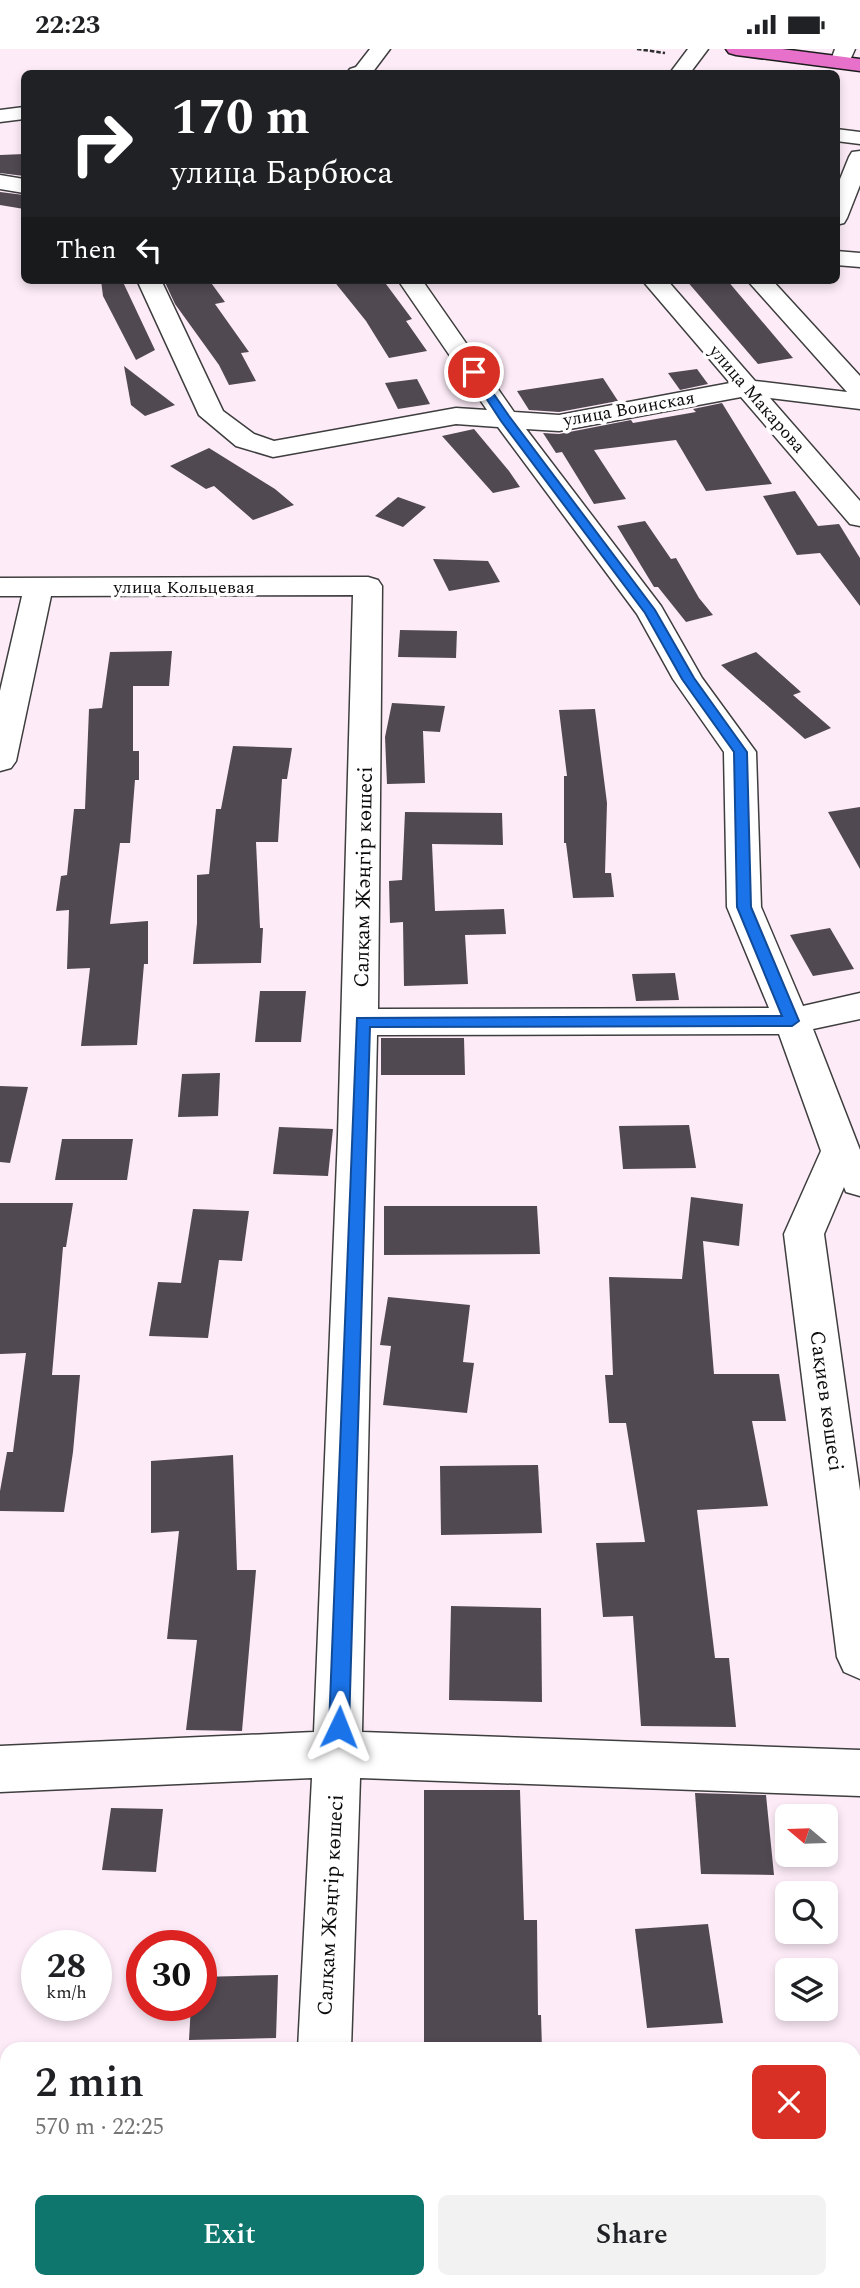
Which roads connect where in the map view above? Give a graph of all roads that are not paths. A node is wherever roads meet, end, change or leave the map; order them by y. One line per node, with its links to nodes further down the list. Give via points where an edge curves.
1 (380, 49): 6 (street)
2 (698, 49): 7 (street)
3 (736, 49): 4 (main road)
4 (842, 56): 5 (main road)
5 (860, 65)
6 (363, 70)
7 (682, 70)
8 (21, 113): 9 (street)
9 (0, 115)
10 (840, 136): 11 (street)
11 (860, 138)
12 (860, 157): 15 (street)
13 (0, 182): 14 (street)
14 (21, 185)
15 (840, 208)
16 (840, 258): 17 (street)
17 (860, 260)
18 (151, 284): 27 (street, улица Воинская, via 212,415 245,440 273,449 456,416)
19 (414, 284): 27 (street)
20 (657, 284): 24 (street, улица Макарова)
21 (763, 284): 22 (street)
22 (819, 346): 23 (street); 25 (street)
23 (852, 347)
24 (746, 388): 26 (street, улица Воинская); 27 (street, улица Воинская, via 559,423); 28 (street, улица Макарова)
25 (860, 391)
26 (860, 401)
27 (505, 418): 35 (street, via 651,612 688,679 740,752 744,907)
28 (860, 518)
29 (368, 586): 31 (street, улица Кольцевая); 34 (street, Салқам Жәңгір көшесі)
30 (0, 587): 31 (street, улица Кольцевая)
31 (38, 587): 32 (street)
32 (0, 761)
33 (860, 1006): 35 (street)
34 (362, 1021): 35 (street); 38 (street, Салқам Жәңгір көшесі)
35 (792, 1021): 36 (street)
36 (850, 1166): 37 (street, Сақиев көшесі, via 804,1234)
37 (860, 1657)
38 (338, 1755): 39 (street); 40 (street); 41 (street, Салқам Жәңгір көшесі)
39 (0, 1769)
40 (860, 1773)
41 (325, 2042)

